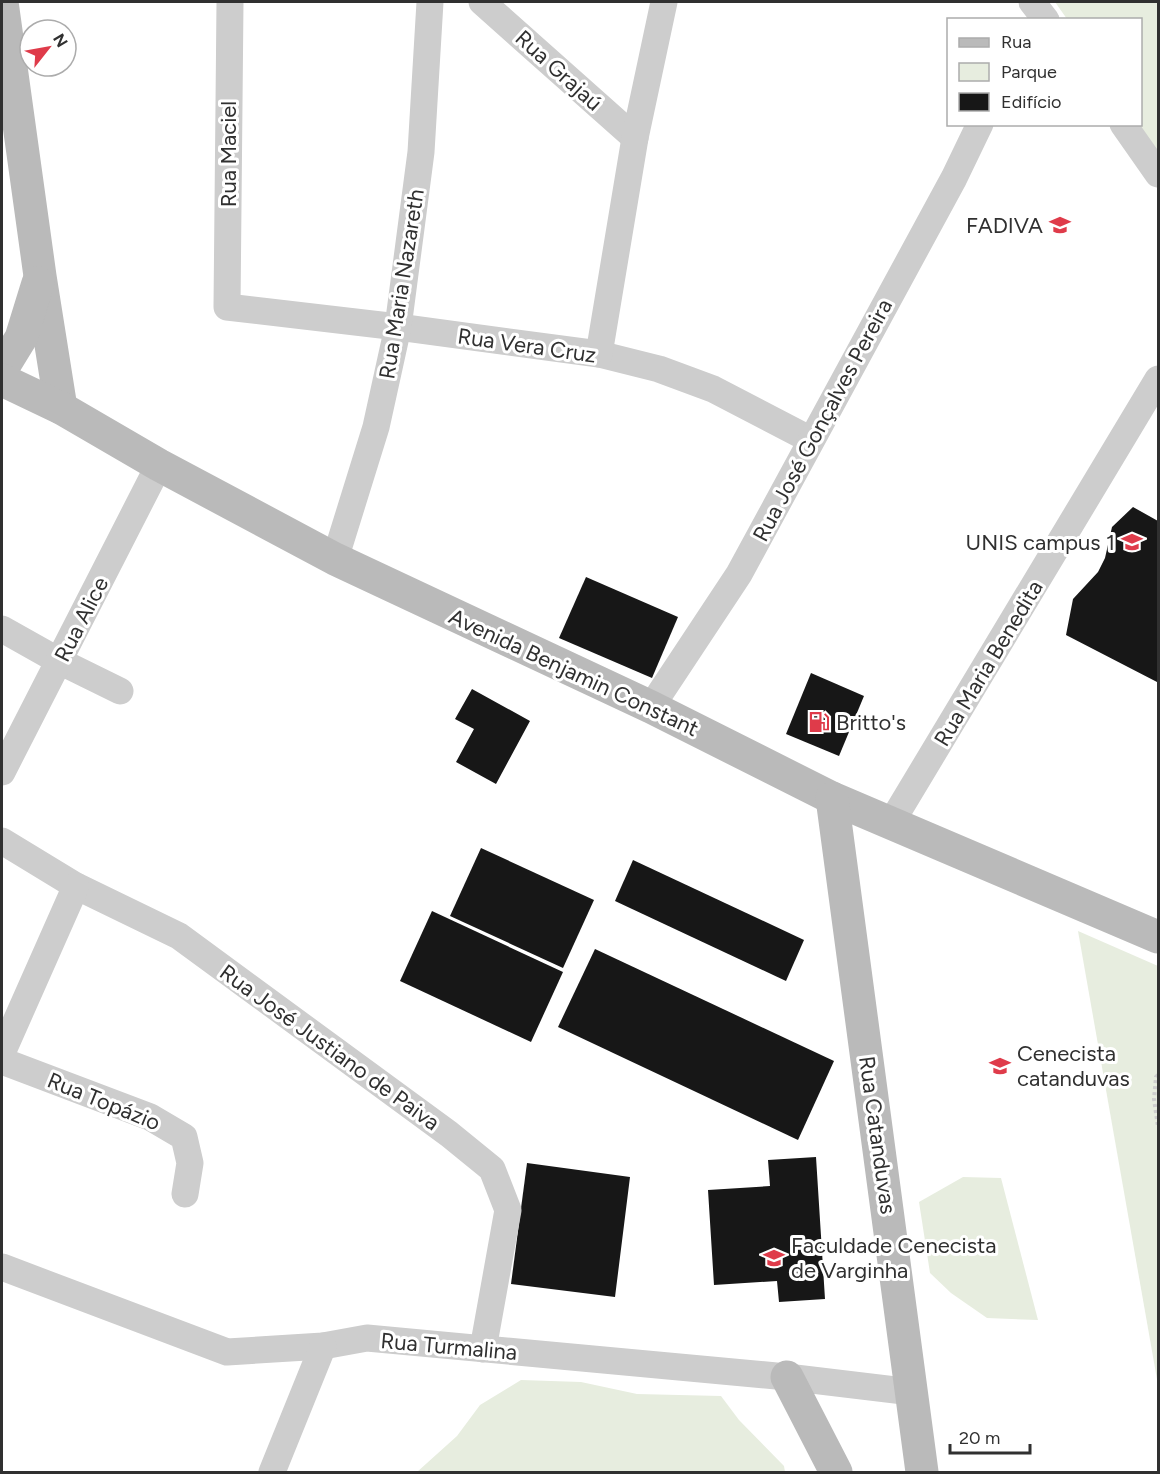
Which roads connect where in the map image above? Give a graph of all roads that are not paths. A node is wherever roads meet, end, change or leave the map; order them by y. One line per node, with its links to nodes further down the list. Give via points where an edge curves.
1 (2, 2): 10 (main road)
2 (230, 2): 11 (street, Rua Maciel)
3 (429, 2): 12 (street, Rua Maria Nazareth, via 421,152)
4 (482, 2): 8 (street, Rua Grajaú)
5 (664, 2): 8 (street)
6 (979, 126): 18 (street, Rua José Gonçalves Pereira)
7 (1123, 126): 9 (street)
8 (635, 138): 13 (street)
9 (1158, 174)
10 (40, 276): 14 (main road, via 21,338); 17 (main road)
11 (227, 307): 12 (street, Rua Vera Cruz)
12 (398, 327): 13 (street, Rua Vera Cruz); 20 (street, Rua Maria Nazareth, via 376,427)
13 (599, 354): 18 (street, Rua Vera Cruz, via 659,369 713,389)
14 (2, 369)
15 (1158, 379): 27 (street, Rua Maria Benedita)
16 (2, 381): 17 (main road, Avenida Benjamin Constant)
17 (61, 408): 19 (main road, Avenida Benjamin Constant)
18 (811, 440): 24 (street, Rua José Gonçalves Pereira, via 739,574)
19 (159, 465): 20 (main road, Avenida Benjamin Constant); 22 (street, Rua Alice)
20 (335, 559): 24 (main road, Avenida Benjamin Constant)
21 (2, 629): 22 (street)
22 (59, 662): 23 (street); 25 (street, Rua Alice)
23 (120, 691)
24 (651, 707): 26 (main road, Avenida Benjamin Constant)
25 (2, 772)
26 (832, 798): 27 (main road, Avenida Benjamin Constant); 38 (main road, Rua Catanduvas)
27 (891, 823): 30 (main road, Avenida Benjamin Constant)
28 (2, 841): 29 (street, Rua José Justiano de Paiva)
29 (76, 886): 31 (street); 36 (street, Rua José Justiano de Paiva, via 179,936 492,1169 508,1210)
30 (1158, 937)
31 (2, 1053)
32 (2, 1061): 33 (street, Rua Topázio, via 150,1117 184,1137 190,1162)
33 (185, 1194)
34 (2, 1267): 35 (street, Rua Turmalina, via 227,1352)
35 (323, 1346): 36 (street, Rua Turmalina, via 367,1338); 40 (street)
36 (483, 1349): 37 (street, Rua Turmalina)
37 (787, 1377): 38 (street, Rua Turmalina); 41 (main road)
38 (912, 1392): 39 (main road, Rua Catanduvas)
39 (916, 1433): 42 (main road); 43 (main road, Rua Catanduvas)
40 (272, 1473)
41 (836, 1473)
42 (904, 1473)
43 (922, 1473)

